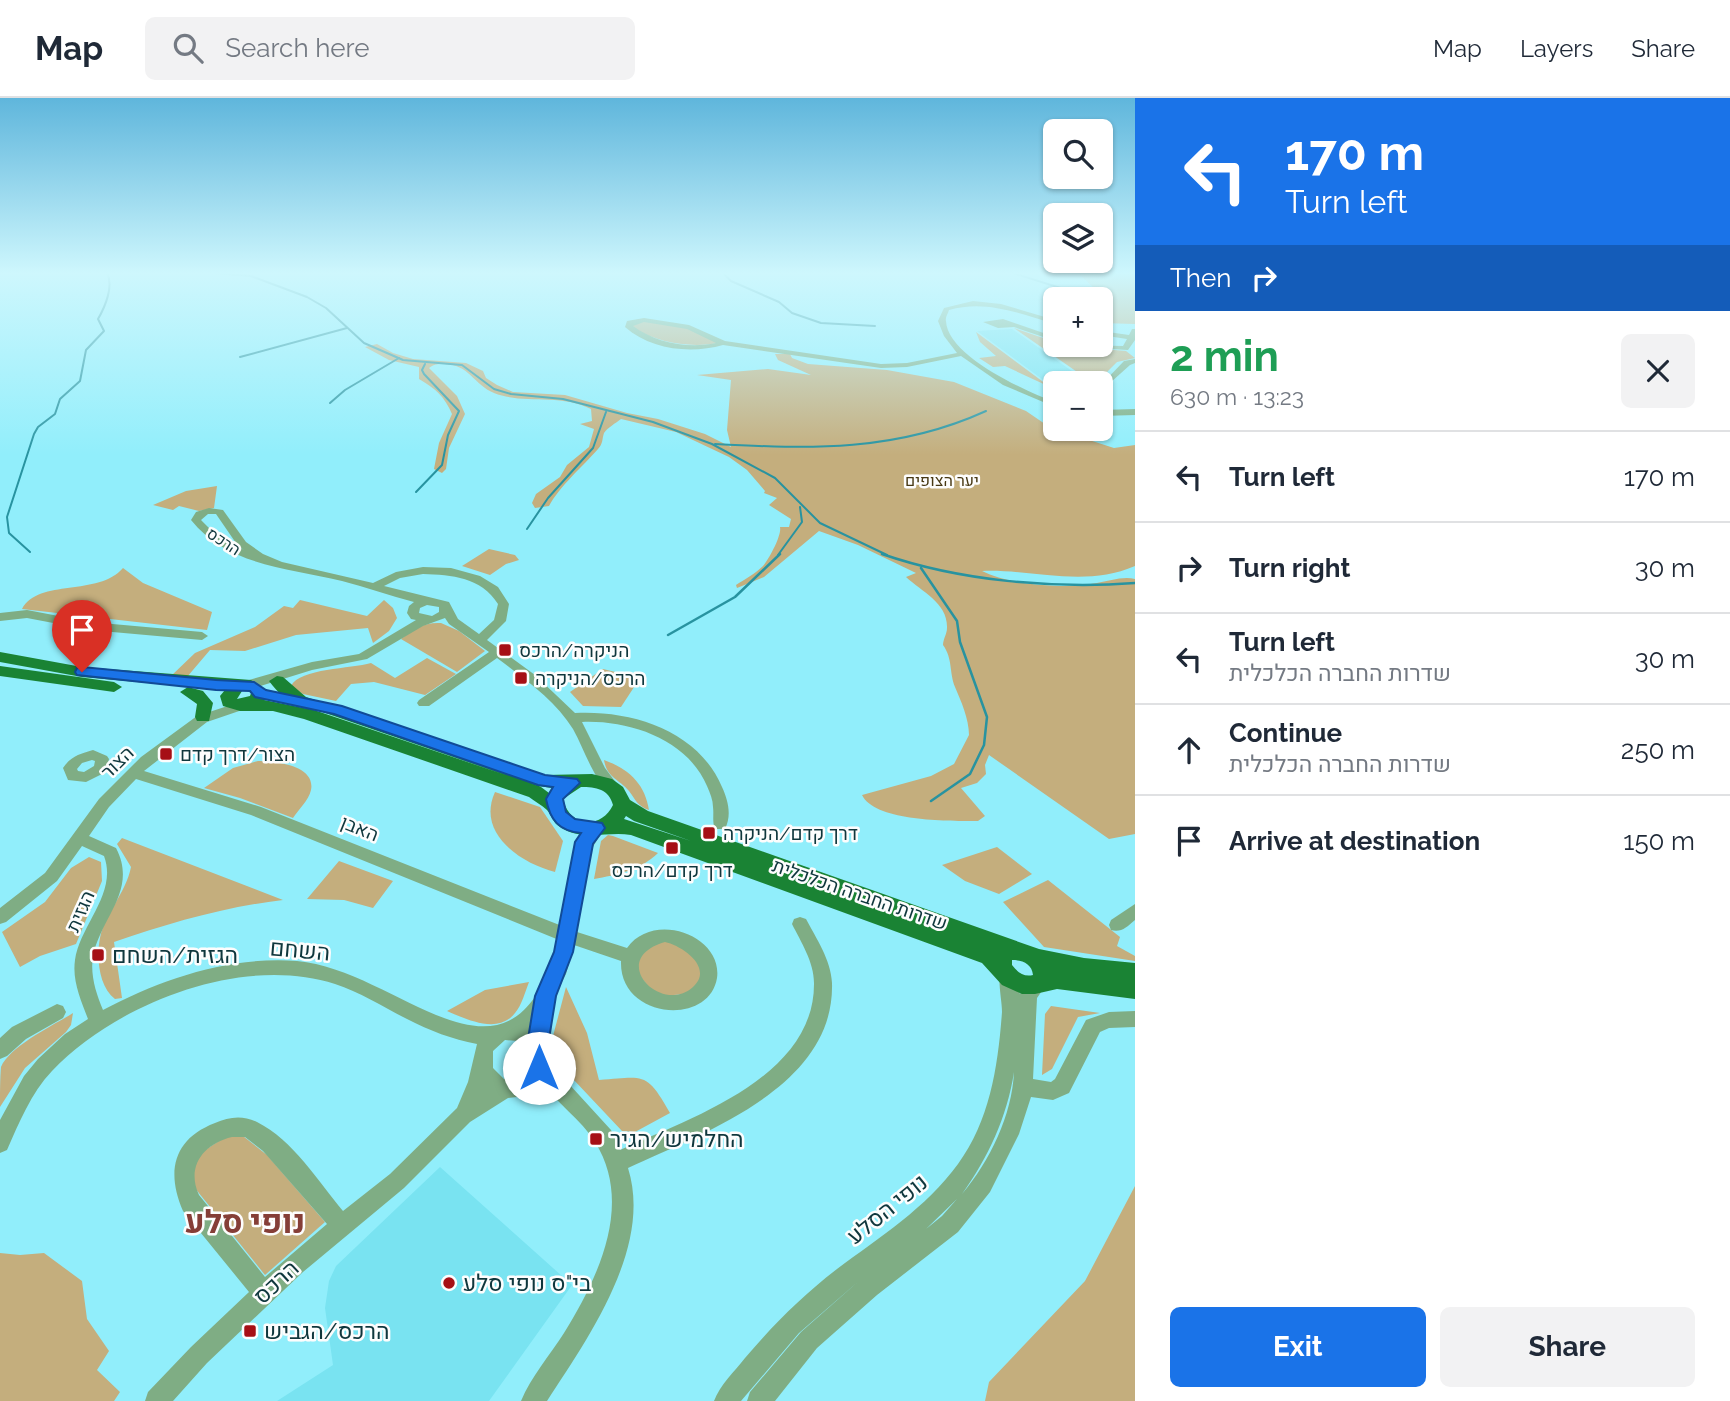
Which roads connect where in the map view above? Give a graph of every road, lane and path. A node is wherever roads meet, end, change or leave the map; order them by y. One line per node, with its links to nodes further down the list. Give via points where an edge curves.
1 (640, 334): 6 (street, via 671,344)
2 (705, 334): 6 (street)
3 (947, 334): 8 (street)
4 (1114, 334): 5 (street)
5 (1134, 335): 7 (street, via 1127,347)
6 (723, 343): 8 (street, via 881,366)
7 (1113, 347)
8 (962, 354): 11 (street)
9 (1135, 361): 10 (street)
10 (1113, 377)
11 (1043, 399)
12 (1135, 412): 13 (street)
13 (1113, 413)
14 (277, 563): 14 (street, הרכס, via 242,544 219,512 197,516 197,522 230,548); 15 (street, הרכס)
15 (374, 587): 16 (street, הרכס); 25 (street, via 393,576 429,569 479,578 500,596 503,611 498,626)
16 (394, 594): 17 (street, הרכס); 18 (street, הרכס)
17 (426, 601): 18 (street); 19 (street, הרכס, via 441,602)
18 (413, 611): 21 (street, הרכס); 23 (street)
19 (447, 611): 21 (street, הצור); 22 (street)
20 (0, 617): 24 (street, via 27,614 90,626)
21 (430, 620): 22 (street); 23 (street, הצור)
22 (462, 628): 25 (street)
23 (403, 631): 29 (street, הצור, via 370,654)
24 (202, 636)
25 (479, 640): 26 (street)
26 (496, 653): 33 (street); 34 (street)
27 (0, 657): 31 (main road)
28 (0, 671): 30 (main road, via 71,683)
29 (283, 677): 31 (street, הצור); 32 (main road, via 286,691)
30 (188, 692): 31 (main road); 35 (main road, via 205,703)
31 (244, 695): 32 (main road); 35 (street, הצור); 41 (main road, via 535,792)
32 (300, 700): 39 (main road, via 544,780)
33 (424, 703)
34 (571, 718): 36 (street); 43 (street, via 636,722 686,750 720,798)
35 (198, 721): 38 (street, הצור)
36 (590, 750): 39 (street, via 587,772); 40 (street, via 597,772)
37 (101, 768): 38 (street, האבן)
38 (131, 775): 45 (street, הצור, via 104,803); 51 (street, האבן, via 256,811)
39 (573, 782): 40 (main road, via 598,781); 41 (main road, via 559,791)
40 (618, 797): 44 (main road, via 620,813); 52 (main road, שדרות החברה הכלכלית, via 640,816)
41 (554, 806): 42 (main road)
42 (571, 825): 44 (main road); 46 (street)
43 (720, 825)
44 (600, 827): 46 (street, via 584,842); 54 (main road, שדרות החברה הכלכלית, via 623,826 659,838 989,957)
45 (80, 839): 48 (street, הצור, via 51,877); 61 (street, הגזית, via 110,852 116,869 113,889 89,936 84,961 84,982)
46 (581, 853): 51 (street)
47 (1135, 911): 50 (street)
48 (0, 917)
49 (800, 924): 72 (street, via 820,965 824,996 819,1023 801,1055 739,1103)
50 (1117, 925)
51 (567, 936): 53 (street, האבן); 58 (street)
52 (1028, 954): 54 (main road, via 1005,953 1000,961); 55 (main road, שדרות החברה הכלכלית, via 1084,967); 56 (main road, via 1043,966)
53 (630, 956): 53 (street, via 629,971 636,986 660,1001 693,998 708,978 702,953 678,937 650,938)
54 (1004, 972): 56 (main road, via 1023,985); 77 (street, נופי הסלע, via 1011,986 1004,1084 966,1171 934,1207 794,1321)
55 (1135, 972)
56 (1040, 984): 57 (main road, via 1066,979); 68 (street, via 1028,996)
57 (1135, 989)
58 (545, 996): 63 (street, via 533,1017); 65 (street)
59 (57, 1012): 64 (street, via 19,1033)
60 (1135, 1019): 68 (street, via 1093,1026 1062,1086 1053,1091)
61 (98, 1020): 62 (street, השחם, via 155,993 205,979 295,970 344,980); 71 (street, השחם, via 43,1066 23,1094)
62 (446, 1027): 63 (street, השחם, via 479,1037); 66 (street, השחם, via 471,1046)
63 (504, 1034): 65 (street, via 525,1035); 66 (street, via 484,1048)
64 (0, 1051)
65 (540, 1054): 67 (street, via 534,1077); 69 (street, via 547,1074)
66 (481, 1065): 67 (street, via 496,1085); 70 (street, הרכס)
67 (513, 1087): 69 (street, via 551,1088); 70 (street, הרכס)
68 (1023, 1087): 78 (street, via 1008,1136 971,1201 936,1236 816,1334)
69 (575, 1102): 72 (street, via 604,1137)
70 (463, 1115): 73 (street, הרכס, via 397,1181)
71 (1, 1140)
72 (615, 1163): 76 (street, via 624,1203 612,1264 593,1306)
73 (341, 1225): 74 (street, הרכס); 74 (street, via 258,1133 238,1126 201,1141 185,1166 185,1192)
74 (264, 1293): 75 (street, הרכס)
75 (157, 1401)
76 (533, 1401)
77 (726, 1401)
78 (758, 1401)

